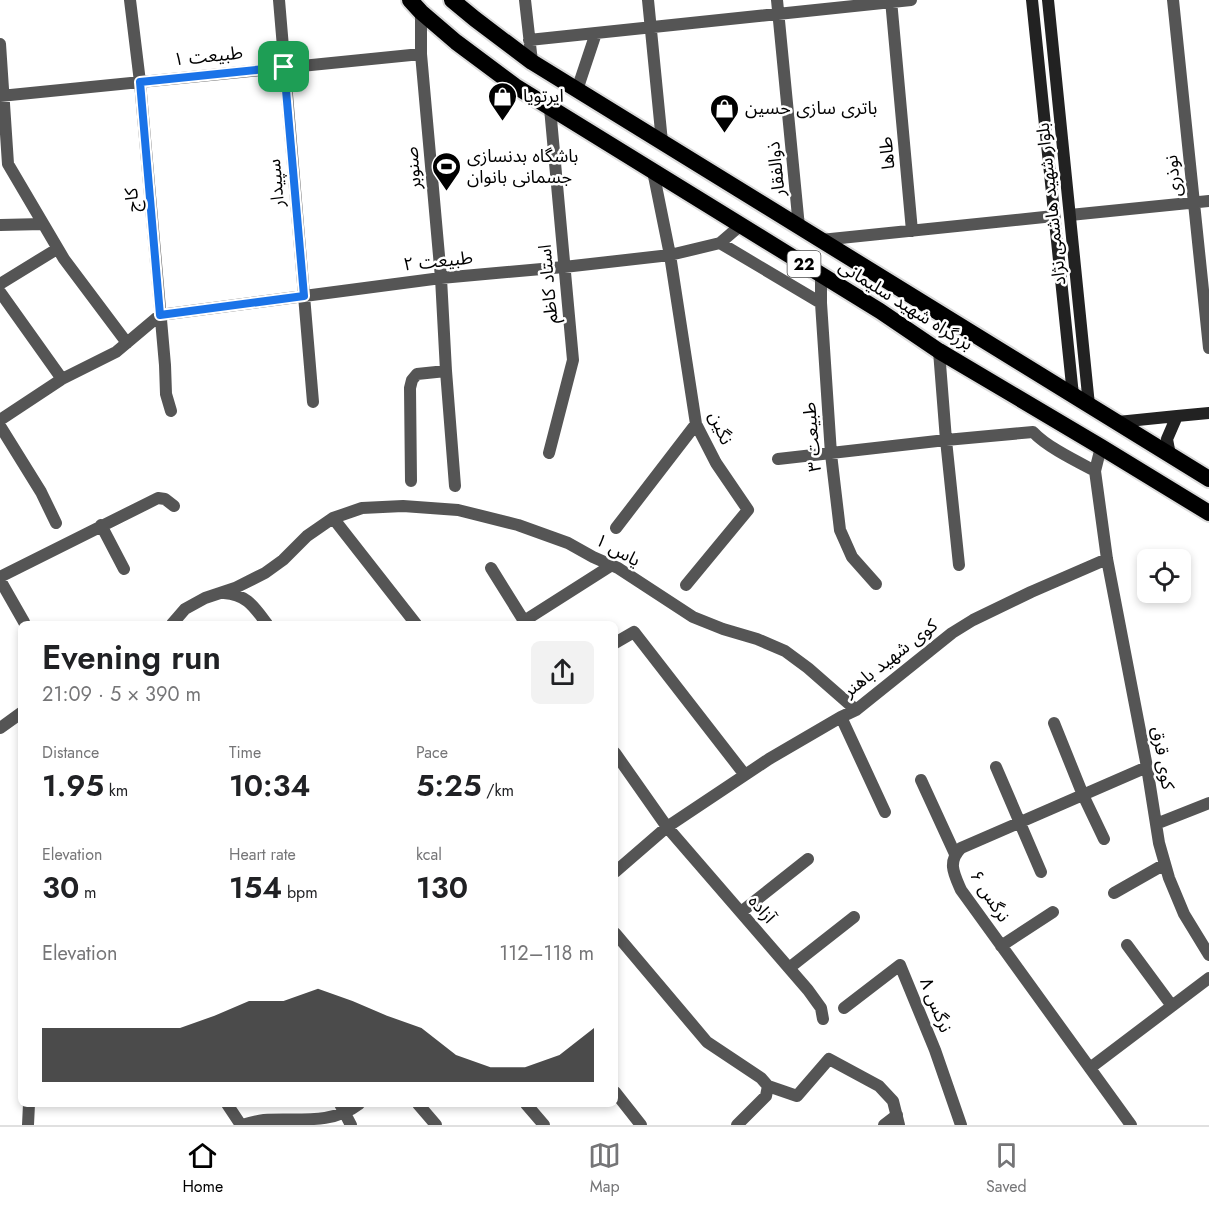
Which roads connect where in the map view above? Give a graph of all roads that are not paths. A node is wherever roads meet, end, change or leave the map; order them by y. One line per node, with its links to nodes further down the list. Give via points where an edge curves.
1 (130, 0): 21 (street, کاج)
2 (279, 0): 20 (street, سپیدار)
3 (452, 0): 19 (highway, بزرگراه شهید سلیمانی / 22)
4 (525, 0): 16 (street)
5 (648, 0): 14 (street)
6 (777, 0): 13 (street, ذوالفقار)
7 (911, 0): 11 (street)
8 (1032, 0): 30 (main road, بلوار شهید هاشمی نژاد)
9 (1048, 0): 29 (main road, بلوار شهید هاشمی نژاد)
10 (1173, 0): 28 (street, نوذری)
11 (891, 1): 13 (street); 35 (street, طاها)
12 (415, 6): 18 (street, صنوبر); 24 (highway, بزرگراه شهید سلیمانی / 22, via 456,42)
13 (778, 14): 14 (street); 34 (street, ذوالفقار)
14 (650, 27): 15 (street); 25 (street)
15 (596, 33): 16 (street); 22 (street)
16 (529, 40): 19 (street)
17 (0, 44): 23 (street)
18 (421, 54): 20 (street, طبیعت ۱); 42 (street, صنوبر)
19 (532, 62): 22 (highway, بزرگراه شهید سلیمانی / 22)
20 (284, 67): 21 (street, طبیعت ۱); 45 (street, سپیدار)
21 (140, 82): 23 (street, طبیعت ۱); 47 (street, کاج)
22 (577, 90): 25 (highway, بزرگراه شهید سلیمانی / 22)
23 (2, 96): 31 (street, via 8,164)
24 (550, 108): 26 (highway, بزرگراه شهید سلیمانی / 22); 40 (street, استاد کاظم)
25 (662, 142): 34 (highway, بزرگراه شهید سلیمانی / 22)
26 (653, 171): 33 (highway, بزرگراه شهید سلیمانی / 22); 39 (street, نگین)
27 (1209, 201): 28 (street)
28 (1194, 202): 29 (street); 49 (street, نوذری)
29 (1070, 215): 30 (main road); 55 (main road, بلوار شهید هاشمی نژاد)
30 (1054, 216): 35 (street); 53 (main road, بلوار شهید هاشمی نژاد)
31 (43, 224): 32 (street); 38 (street)
32 (0, 225)
33 (741, 225): 37 (street); 41 (highway, بزرگراه شهید سلیمانی / 22)
34 (799, 227): 36 (highway, بزرگراه شهید سلیمانی / 22)
35 (912, 231): 36 (street)
36 (821, 240): 53 (highway, بزرگراه شهید سلیمانی / 22)
37 (720, 243): 39 (street, طبیعت ۲); 46 (street)
38 (57, 249): 43 (street); 48 (street)
39 (670, 255): 40 (street, طبیعت ۲); 61 (street, نگین)
40 (564, 267): 42 (street, طبیعت ۲); 65 (street, استاد کاظم, via 573,360)
41 (821, 274): 46 (street, طبیعت ٣); 50 (highway, بزرگراه شهید سلیمانی / 22)
42 (441, 279): 45 (street, طبیعت ۲); 51 (street, صنوبر)
43 (0, 284)
44 (0, 292): 52 (street)
45 (304, 296): 47 (street, طبیعت ۲); 54 (street, سپیدار)
46 (821, 303): 66 (street, طبیعت ٣)
47 (160, 315): 48 (street); 56 (street, کاج, via 166,394)
48 (127, 343): 52 (street)
49 (1209, 348)
50 (939, 351): 63 (street); 64 (highway, بزرگراه شهید سلیمانی / 22)
51 (446, 372): 71 (street, via 417,374 412,380); 72 (street, صنوبر)
52 (62, 379): 59 (street)
53 (1073, 395): 55 (highway, بزرگراه شهید سلیمانی / 22)
54 (313, 402)
55 (1089, 405): 60 (highway, بزرگراه شهید سلیمانی / 22)
56 (171, 411)
57 (1209, 413): 58 (main road)
58 (1177, 416): 60 (main road); 67 (main road, via 1167,439)
59 (0, 420)
60 (1118, 422): 67 (highway, بزرگراه شهید سلیمانی / 22)
61 (696, 424): 78 (street); 86 (street, نگین, via 716,463 748,510)
62 (0, 426): 76 (street)
63 (946, 440): 66 (street); 69 (street, via 1033,432); 81 (street)
64 (1101, 447): 69 (street); 74 (highway, بزرگراه شهید سلیمانی / 22)
65 (549, 453)
66 (831, 454): 68 (street); 85 (street, طبیعت ٣, via 840,530 852,557)
67 (1170, 455): 70 (highway, بزرگراه شهید سلیمانی / 22)
68 (777, 459)
69 (1095, 471): 79 (street)
70 (1209, 478)
71 (411, 482)
72 (455, 486)
73 (174, 506): 77 (street, via 158,498)
74 (1209, 513)
75 (333, 518): 80 (street, یاس ۱, via 372,507 458,510 558,539); 87 (street, یاس ۱, via 265,573); 91 (street)
76 (56, 523)
77 (101, 525): 83 (street); 84 (street)
78 (616, 528)
79 (1107, 559): 93 (street, کوی شهید باهنر, via 952,633); 100 (street, کوی قرق)
80 (612, 565): 82 (street, via 524,621); 93 (street, یاس ۱, via 693,617 785,651)
81 (959, 566)
82 (490, 568)
83 (124, 569)
84 (0, 578): 88 (street)
85 (876, 584)
86 (686, 585)
87 (220, 593): 89 (street, یاس ۱, via 185,609); 90 (street, via 250,601)
88 (23, 621)
89 (174, 621)
90 (265, 621)
91 (414, 621)
92 (618, 641): 101 (street, via 634,632)
93 (856, 710): 95 (street, کوی شهید باهنر)
94 (18, 715): 97 (street)
95 (840, 717): 101 (street, کوی شهید باهنر); 105 (street)
96 (1054, 723): 103 (street)
97 (0, 728)
98 (618, 757): 108 (street, آزاده)
99 (996, 767): 106 (street)
100 (1147, 767): 103 (street, نرگس ۶); 107 (street, کوی قرق)
101 (745, 775): 108 (street, کوی شهید باهنر)
102 (921, 780): 110 (street)
103 (1083, 795): 106 (street, نرگس ۶); 109 (street)
104 (1209, 803): 107 (street)
105 (885, 812)
106 (1020, 822): 110 (street, نرگس ۶); 114 (street)
107 (1156, 824): 112 (street, کوی قرق)
108 (667, 827): 113 (street, کوی شهید باهنر); 116 (street, آزاده)
109 (1104, 839)
110 (955, 854): 121 (street, نرگس ۶, via 954,875)
111 (808, 859): 116 (street)
112 (1165, 864): 115 (street); 122 (street, کوی قرق, via 1184,914)
113 (618, 869)
114 (1041, 872)
115 (1114, 893)
116 (741, 912): 123 (street, آزاده)
117 (1053, 912): 121 (street)
118 (854, 917): 123 (street)
119 (618, 937): 129 (street, via 707,1042)
120 (1127, 945): 125 (street)
121 (1001, 946): 128 (street, نرگس ۶)
122 (1209, 955)
123 (789, 968): 127 (street, آزاده, via 821,1008)
124 (1209, 978): 125 (street)
125 (1172, 1006): 128 (street)
126 (844, 1008): 146 (street, نرگس ۸, via 900,965)
127 (823, 1019)
128 (1090, 1068): 147 (street, نرگس ۶)
129 (768, 1086): 136 (street, via 797,1096 829,1059 879,1086 893,1101); 144 (street, via 766,1096)
130 (618, 1096): 143 (street)
131 (29, 1107): 138 (street)
132 (229, 1107): 139 (street)
133 (421, 1107): 141 (street)
134 (529, 1107): 142 (street)
135 (342, 1109): 137 (street, via 328,1118); 140 (street)
136 (898, 1120): 145 (street)
137 (263, 1123): 139 (street)
138 (28, 1125)
139 (241, 1125)
140 (351, 1125)
141 (436, 1125)
142 (544, 1125)
143 (641, 1125)
144 (737, 1125)
145 (884, 1125)
146 (961, 1125)
147 (1131, 1125)

